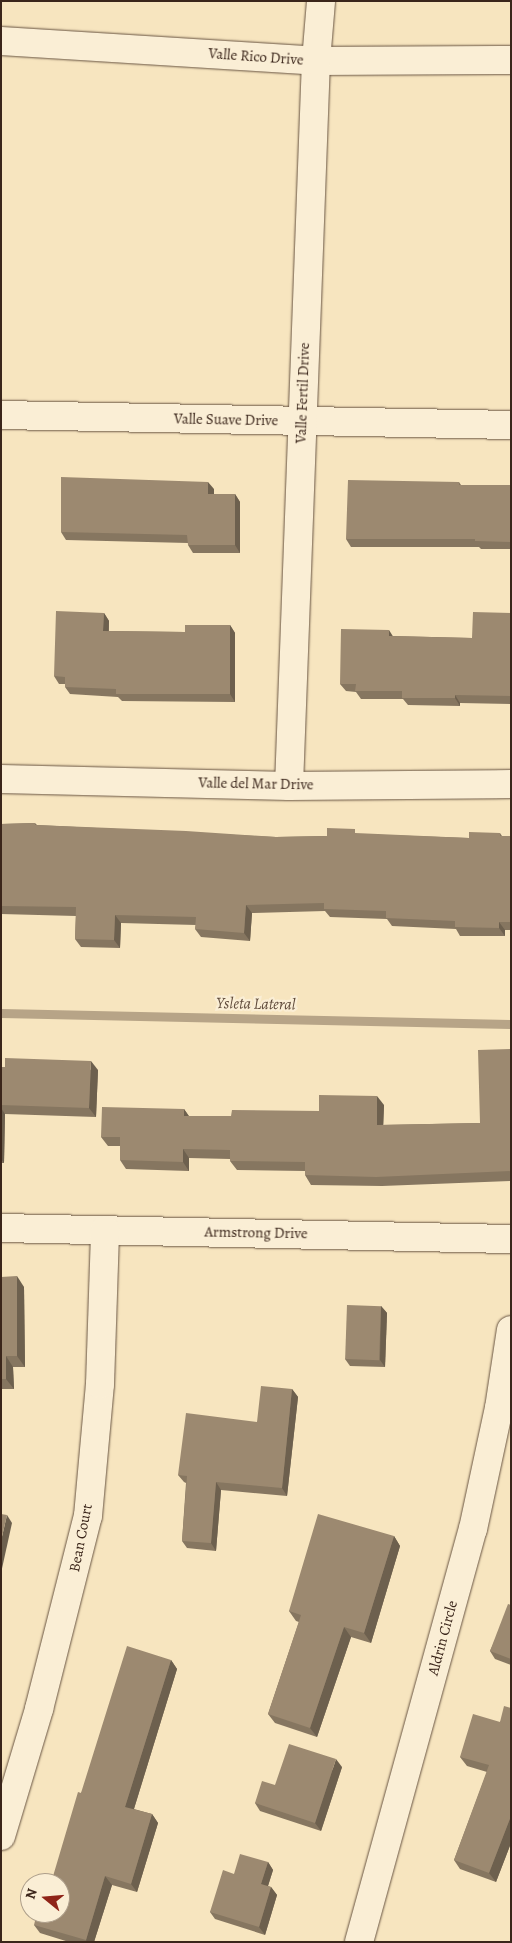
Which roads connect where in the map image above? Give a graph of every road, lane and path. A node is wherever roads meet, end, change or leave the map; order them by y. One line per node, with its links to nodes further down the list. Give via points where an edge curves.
1 (321, 1): 4 (street, Valle Fertil Drive)
2 (1, 41): 4 (street, Valle Rico Drive)
3 (511, 60): 4 (street, Valle Rico Drive)
4 (316, 61): 6 (street, Valle Fertil Drive)
5 (1, 415): 6 (street, Valle Suave Drive)
6 (302, 422): 7 (street, Valle Suave Drive); 10 (street, Valle Fertil Drive)
7 (511, 425)
8 (1, 779): 10 (street, Valle del Mar Drive)
9 (511, 784): 10 (street, Valle del Mar Drive)
10 (289, 786)
11 (1, 1228): 12 (street, Armstrong Drive)
12 (104, 1230): 13 (street, Armstrong Drive); 15 (street, Bean Court, via 100,1384 88,1516 39,1709)
13 (511, 1238)
14 (511, 1330): 16 (street, Aldrin Circle, via 499,1408 473,1529)
15 (1, 1836)
16 (359, 1942)

